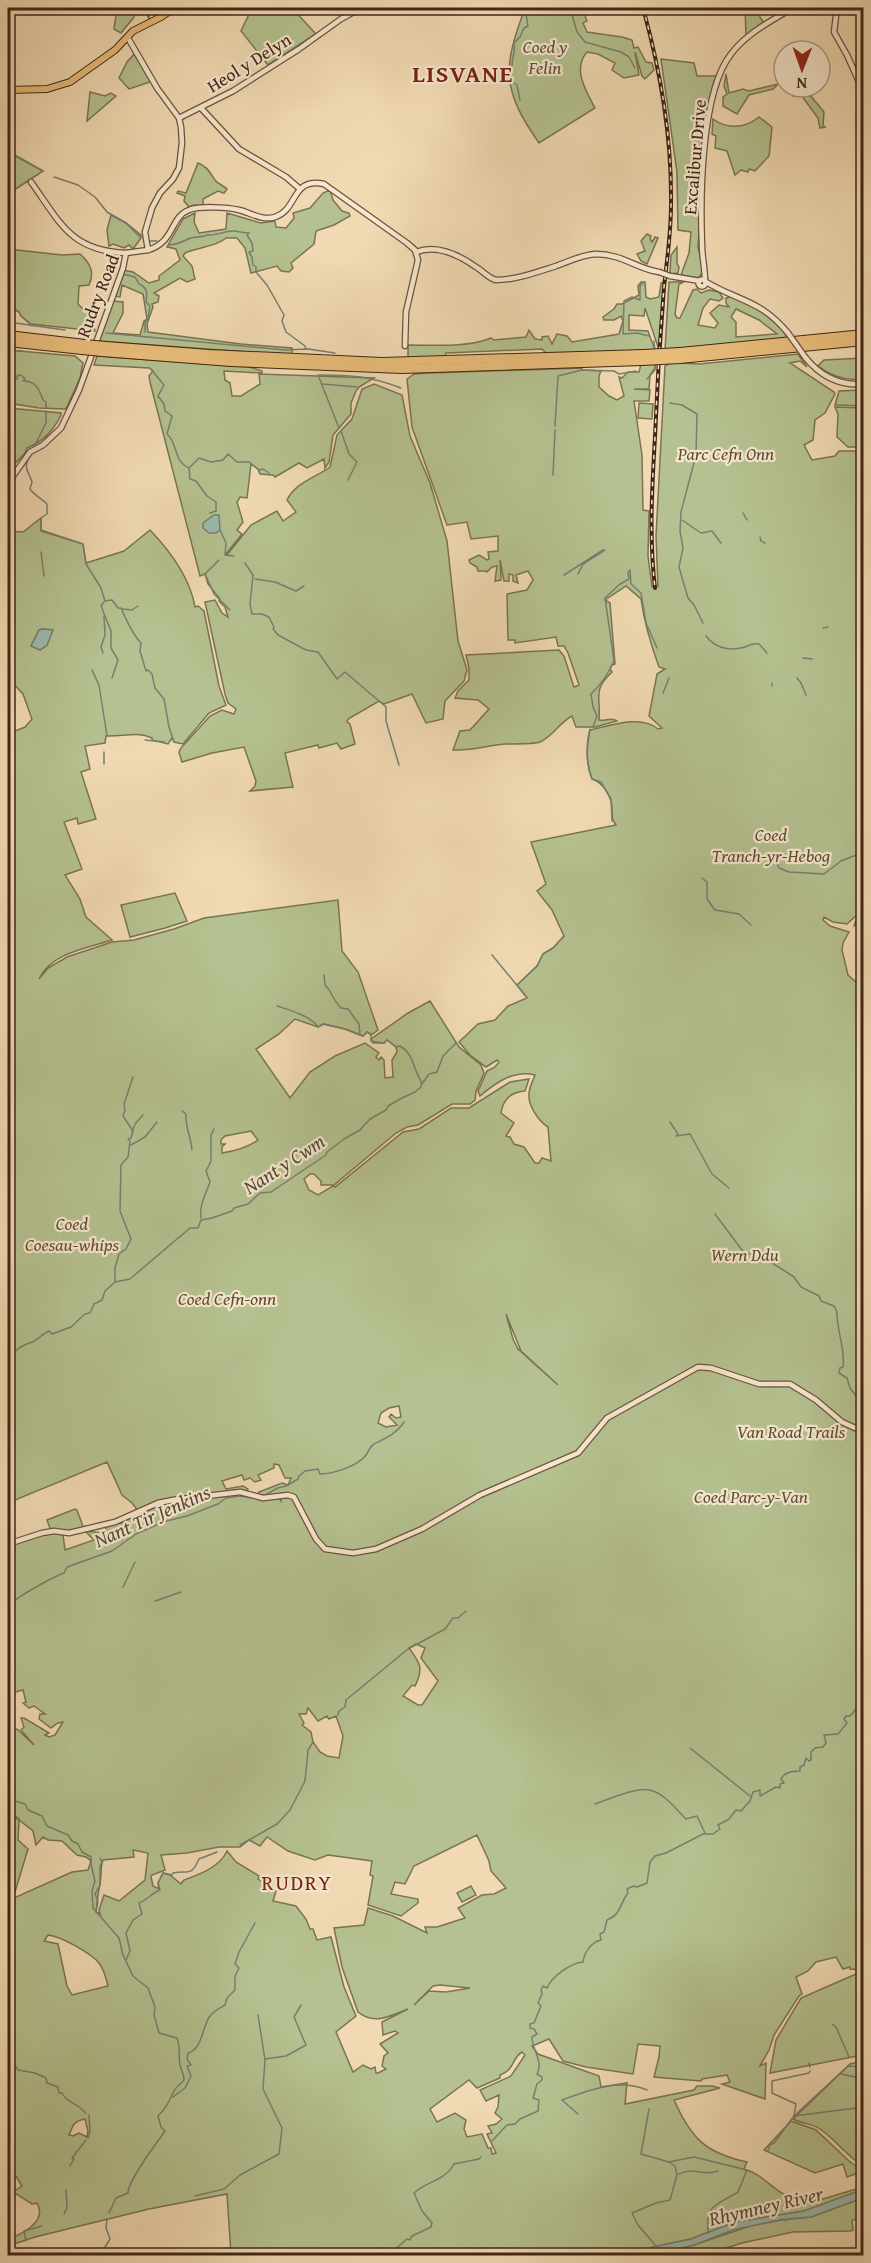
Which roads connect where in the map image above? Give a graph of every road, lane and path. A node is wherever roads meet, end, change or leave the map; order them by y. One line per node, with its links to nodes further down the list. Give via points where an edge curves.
1 (174, 8): 5 (main road)
2 (361, 8): 8 (street, Heol y Delyn)
3 (793, 8): 15 (street, Excalibur Drive, via 736,48 717,80 707,126 702,243 706,272)
4 (837, 8): 7 (street, via 834,32)
5 (128, 38): 6 (main road, via 80,77 64,85); 9 (street)
6 (8, 90)
7 (864, 93)
8 (201, 108): 9 (street, Heol y Delyn); 11 (street, via 239,149)
9 (179, 118): 12 (street, Rudry Road, via 182,143 178,168 152,208 145,232)
10 (32, 182): 14 (street, via 58,222 74,237 102,250)
11 (300, 189): 12 (street, via 285,212 272,218 232,209 188,210 179,217 166,240); 13 (street, via 312,183 327,185)
12 (148, 250): 14 (street, Rudry Road)
13 (416, 252): 15 (street, bridge, via 447,251 496,280 592,254 618,257 648,270); 20 (street, via 418,262 406,312)
14 (126, 253): 24 (street, Rudry Road, via 83,379 61,428 30,452)
15 (702, 282): 23 (street, bridge, via 759,306 788,333 814,368 831,379)
16 (864, 334): 22 (highway)
17 (8, 335): 21 (highway)
18 (864, 341): 22 (highway)
19 (8, 342): 21 (highway)
20 (405, 346)
21 (83, 347): 22 (highway, bridge, via 221,361 402,369)
22 (680, 355)
23 (864, 384)
24 (8, 480)
25 (864, 1432): 26 (street, via 842,1422 794,1386 759,1384 698,1367 607,1418 578,1453 480,1495 410,1535 376,1549 353,1553 325,1549 294,1497 263,1498 243,1492 168,1500 115,1522 69,1533 42,1533)
26 (8, 1544)

